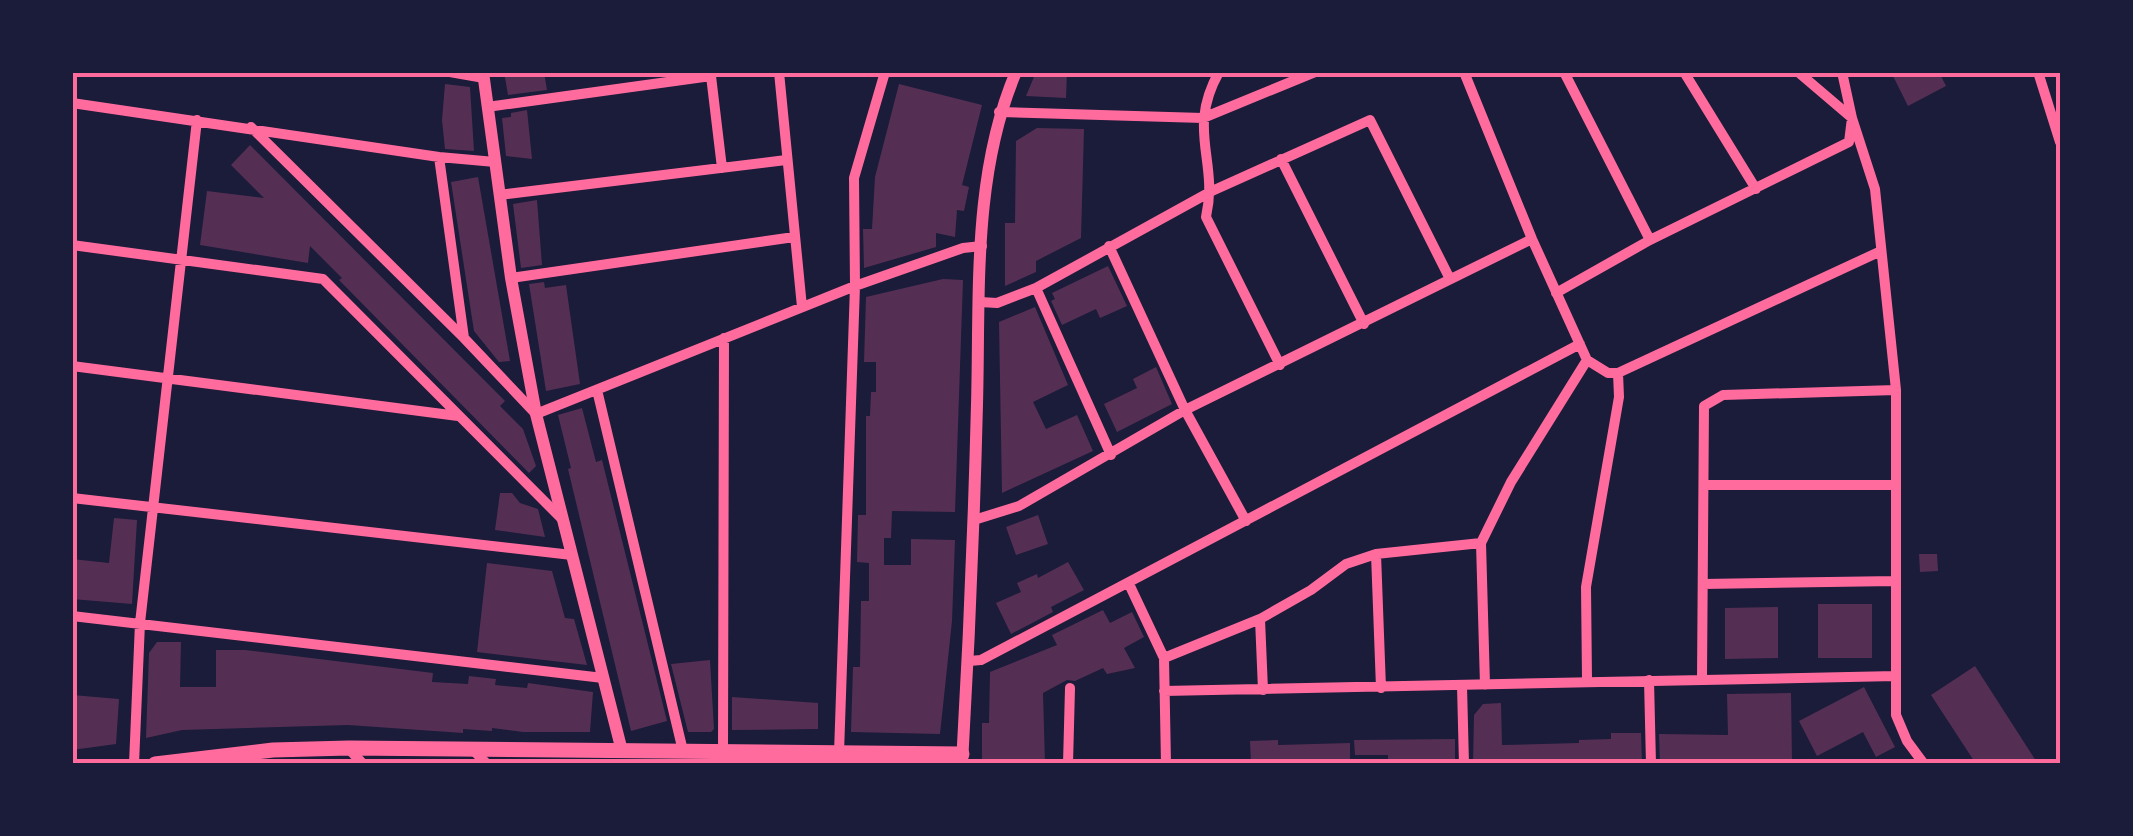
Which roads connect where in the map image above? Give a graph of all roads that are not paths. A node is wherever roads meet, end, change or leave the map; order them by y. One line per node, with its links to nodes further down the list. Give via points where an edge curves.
1 (450, 72): 13 (street)
2 (779, 72): 24 (street)
3 (885, 72): 40 (street, via 854,178)
4 (1016, 72): 16 (street)
5 (1218, 72): 17 (street)
6 (1314, 72): 17 (street)
7 (1464, 72): 31 (street)
8 (1564, 72): 32 (street)
9 (1684, 72): 27 (street)
10 (1798, 72): 18 (street)
11 (1842, 72): 18 (street)
12 (2038, 72): 21 (street)
13 (483, 75): 15 (street)
14 (72, 103): 19 (street)
15 (488, 107): 25 (street); 26 (street, via 711,76)
16 (999, 112): 17 (street); 34 (street)
17 (1203, 118): 28 (street)
18 (1852, 118): 27 (street, via 1849,142); 36 (street, via 1875,189)
19 (197, 120): 20 (street); 37 (street)
20 (251, 127): 22 (street); 46 (street)
21 (2060, 142)
22 (439, 157): 25 (street); 46 (street)
23 (1281, 159): 28 (street); 39 (street, via 1370,120); 45 (street)
24 (786, 160): 26 (street); 30 (street)
25 (495, 162): 29 (street)
26 (722, 168): 29 (street)
27 (1756, 189): 32 (street)
28 (1212, 191): 35 (street); 50 (street, via 1206,216)
29 (500, 195): 38 (street)
30 (794, 237): 38 (street); 44 (street)
31 (1532, 239): 39 (street); 42 (street)
32 (1650, 240): 42 (street)
33 (72, 246): 37 (street)
34 (982, 246): 40 (street); 43 (street)
35 (1108, 246): 41 (street); 56 (street)
36 (1880, 252): 52 (street); 55 (street)
37 (181, 260): 53 (street); 58 (street, via 322,279)
38 (511, 278): 57 (street)
39 (1450, 279): 45 (street)
40 (855, 286): 44 (street); 93 (street)
41 (1036, 288): 43 (street, via 997,303); 59 (street)
42 (1556, 293): 48 (street)
43 (980, 302): 65 (street)
44 (802, 307): 47 (street)
45 (1364, 324): 50 (street)
46 (464, 338): 57 (street)
47 (724, 338): 54 (street); 92 (street)
48 (1580, 344): 49 (street); 66 (street)
49 (1587, 360): 52 (street); 67 (street)
50 (1280, 365): 56 (street)
51 (72, 366): 53 (street)
52 (1618, 372): 81 (street, via 1586,588)
53 (168, 377): 58 (street); 63 (street)
54 (596, 390): 57 (street); 91 (street)
55 (1896, 390): 60 (street); 61 (street, via 1722,394 1704,406)
56 (1185, 410): 59 (street); 66 (street)
57 (536, 414): 64 (street)
58 (460, 417): 64 (street)
59 (1111, 455): 65 (street, via 1019,506)
60 (1896, 484): 61 (street); 70 (street)
61 (1704, 485): 72 (street)
62 (72, 498): 63 (street)
63 (154, 506): 69 (street); 75 (street)
64 (561, 518): 69 (street)
65 (974, 520): 77 (street)
66 (1246, 521): 71 (street)
67 (1480, 543): 68 (street); 83 (street)
68 (1376, 554): 74 (street, via 1346,564); 86 (street)
69 (572, 556): 79 (street)
70 (1896, 582): 72 (street); 78 (street)
71 (1129, 584): 76 (street); 77 (street)
72 (1703, 584): 80 (street)
73 (72, 616): 75 (street)
74 (1260, 619): 76 (street); 87 (street)
75 (140, 623): 79 (street); 98 (street)
76 (1164, 658): 88 (street)
77 (970, 661): 96 (street)
78 (1896, 676): 80 (street); 97 (street, via 1896,715)
79 (603, 678): 94 (street)
80 (1702, 678): 82 (street)
81 (1588, 680): 82 (street); 83 (street)
82 (1648, 680): 105 (street)
83 (1485, 685): 84 (street)
84 (1462, 686): 86 (street); 104 (street)
85 (1070, 688): 102 (street)
86 (1381, 688): 87 (street)
87 (1263, 690): 88 (street)
88 (1164, 692): 103 (street)
89 (348, 748): 90 (main road); 95 (main road); 100 (street)
90 (472, 749): 94 (main road); 101 (street)
91 (684, 751): 92 (main road); 94 (main road)
92 (723, 752): 93 (main road)
93 (839, 753): 96 (main road)
94 (626, 757)
95 (229, 759): 99 (main road)
96 (962, 759)
97 (1922, 763)
98 (134, 764)
99 (155, 764)
100 (363, 764)
101 (486, 764)
102 (1068, 764)
103 (1166, 764)
104 (1464, 764)
105 (1651, 764)

